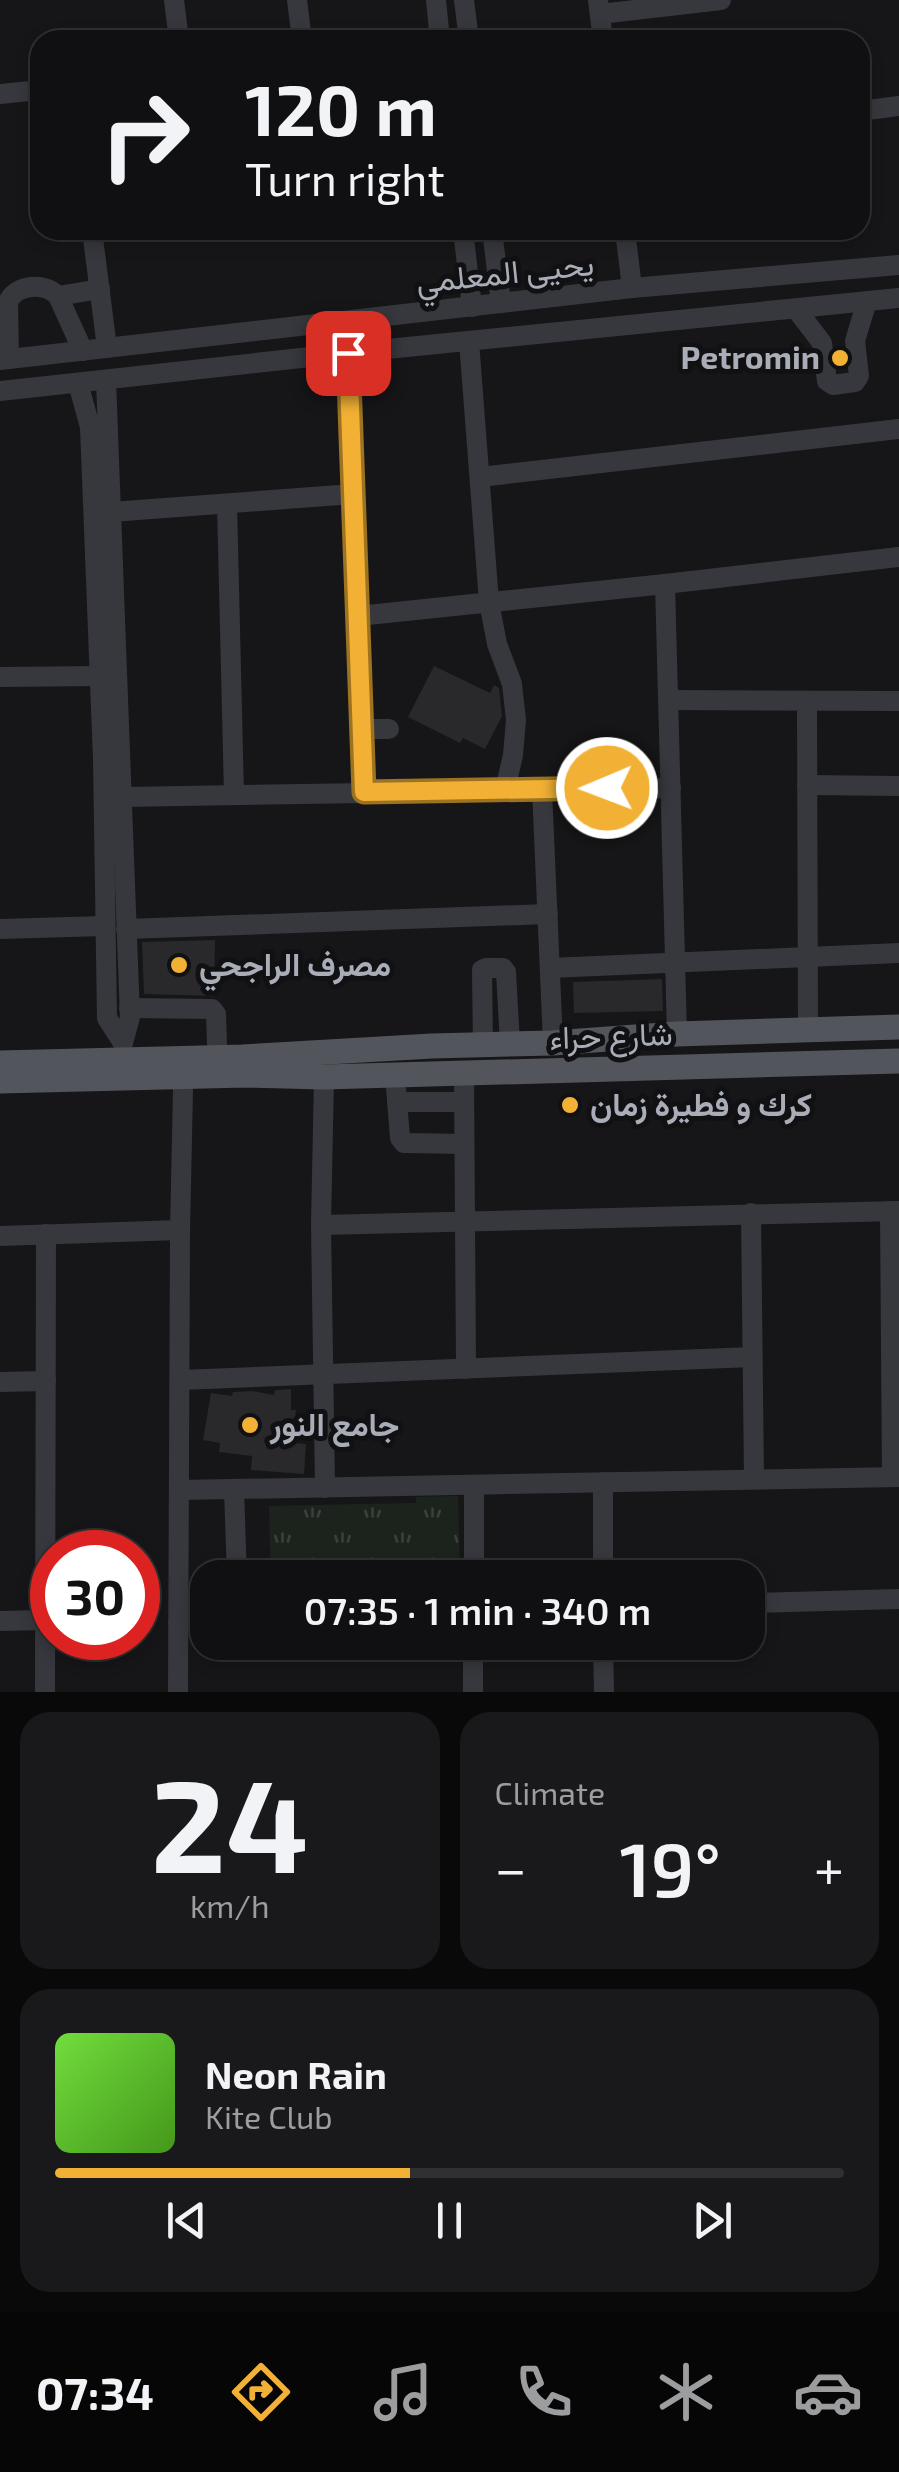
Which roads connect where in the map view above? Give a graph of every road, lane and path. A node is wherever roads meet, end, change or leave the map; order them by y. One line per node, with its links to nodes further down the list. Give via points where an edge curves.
1 (174, 0): 7 (street)
2 (297, 0): 8 (street)
3 (436, 0): 9 (street)
4 (464, 0): 10 (street)
5 (721, 0): 6 (street)
6 (599, 7)
7 (178, 30)
8 (301, 30)
9 (439, 30)
10 (467, 30)
11 (30, 91): 12 (street)
12 (0, 94)
13 (899, 106): 14 (street)
14 (870, 110)
15 (93, 240): 21 (street)
16 (464, 240): 26 (street)
17 (493, 240): 25 (street)
18 (627, 240): 20 (street)
19 (899, 265): 20 (street, يحيى المعلمي)
20 (632, 288): 25 (street, يحيى المعلمي)
21 (100, 289): 22 (street); 32 (street)
22 (58, 296): 33 (street); 35 (street, via 44,286 11,294)
23 (899, 298): 24 (street, يحيى المعلمي)
24 (867, 301): 27 (street, يحيى المعلمي); 30 (street)
25 (502, 303): 26 (street, يحيى المعلمي)
26 (472, 306): 28 (street, يحيى المعلمي)
27 (796, 308): 29 (street, يحيى المعلمي); 31 (street)
28 (266, 330): 32 (street, يحيى المعلمي); 36 (street)
29 (470, 341): 34 (street, يحيى المعلمي); 42 (street)
30 (855, 341): 31 (street); 31 (street, via 860,376 833,384 827,381)
31 (822, 343)
32 (107, 348): 33 (street, يحيى المعلمي)
33 (83, 351): 35 (street, يحيى المعلمي)
34 (348, 353): 36 (street, يحيى المعلمي); 43 (street)
35 (4, 360)
36 (272, 361): 37 (street, يحيى المعلمي)
37 (106, 380): 38 (street, يحيى المعلمي); 40 (street)
38 (78, 382): 39 (street, يحيى المعلمي); 40 (street)
39 (0, 391)
40 (99, 422): 45 (street); 51 (street)
41 (899, 429): 42 (street)
42 (480, 477): 48 (street)
43 (353, 494): 44 (street); 49 (street)
44 (227, 504): 45 (street); 64 (street)
45 (111, 512): 57 (street)
46 (899, 557): 47 (street)
47 (665, 584): 48 (street); 52 (street)
48 (489, 602): 49 (street); 62 (street, via 516,720)
49 (358, 616): 55 (street)
50 (0, 676): 51 (street)
51 (101, 676): 57 (street)
52 (669, 700): 54 (street); 60 (street)
53 (899, 701): 54 (street)
54 (808, 702): 58 (street)
55 (362, 729): 56 (street); 63 (street)
56 (390, 730)
57 (112, 760): 65 (street); 67 (street)
58 (807, 785): 59 (street); 71 (street)
59 (899, 786)
60 (671, 788): 61 (street); 72 (street)
61 (542, 789): 62 (street); 66 (street)
62 (505, 790): 63 (street)
63 (364, 792): 64 (street)
64 (234, 796): 65 (street)
65 (122, 797): 69 (street)
66 (548, 914): 69 (street); 73 (street)
67 (104, 926): 68 (street); 81 (street, via 107,1018)
68 (0, 929)
69 (126, 929): 74 (street)
70 (899, 953): 71 (street)
71 (809, 957): 72 (street); 78 (street)
72 (675, 964): 73 (street); 79 (street)
73 (550, 968): 80 (street)
74 (130, 1008): 81 (street); 82 (street, via 212,1009)
75 (482, 1012): 76 (street); 76 (street, via 482,970 503,968); 84 (street)
76 (508, 1012): 83 (street)
77 (899, 1028): 78 (main road, شارع حراء)
78 (808, 1031): 79 (main road, شارع حراء)
79 (677, 1034): 80 (main road, شارع حراء)
80 (553, 1043): 83 (main road, شارع حراء)
81 (123, 1044): 82 (main road, شارع حراء); 86 (main road, شارع حراء)
82 (217, 1044): 85 (main road, شارع حراء)
83 (510, 1044): 84 (main road, شارع حراء)
84 (483, 1045): 85 (main road, شارع حراء)
85 (432, 1046): 89 (main road, شارع حراء)
86 (0, 1048)
87 (899, 1061): 90 (main road, شارع حراء)
88 (0, 1063): 89 (main road, شارع حراء)
89 (244, 1066): 92 (main road, شارع حراء); 93 (main road, شارع حراء)
90 (464, 1073): 91 (main road, شارع حراء); 97 (street)
91 (396, 1075): 92 (main road, شارع حراء); 96 (street)
92 (324, 1077): 94 (main road, شارع حراء); 102 (street)
93 (0, 1081)
94 (183, 1090): 95 (main road, شارع حراء); 103 (street)
95 (0, 1095)
96 (397, 1102): 97 (street); 98 (street, via 404,1143)
97 (464, 1102): 98 (street)
98 (464, 1144): 101 (street)
99 (895, 1211): 100 (street); 112 (street)
100 (751, 1213): 101 (street); 106 (street)
101 (465, 1221): 102 (street); 107 (street)
102 (321, 1224): 108 (street)
103 (180, 1230): 104 (street); 109 (street)
104 (46, 1234): 105 (street); 110 (street)
105 (0, 1236)
106 (752, 1357): 107 (street); 113 (street)
107 (466, 1369): 108 (street)
108 (323, 1374): 109 (street); 116 (street)
109 (180, 1380): 118 (street)
110 (46, 1381): 111 (street); 119 (street)
111 (0, 1382)
112 (896, 1477): 113 (street)
113 (754, 1480): 114 (street)
114 (603, 1482): 115 (street); 122 (street)
115 (474, 1485): 116 (street); 121 (street)
116 (324, 1488): 117 (street)
117 (234, 1489): 118 (street); 120 (street)
118 (179, 1490): 127 (street)
119 (45, 1530)
120 (236, 1560)
121 (474, 1560)
122 (603, 1560)
123 (899, 1599): 124 (street)
124 (765, 1603)
125 (30, 1620): 126 (street)
126 (0, 1621)
127 (178, 1622): 128 (street); 133 (street)
128 (190, 1622)
129 (45, 1660): 132 (street)
130 (473, 1660): 134 (street)
131 (603, 1660): 135 (street)
132 (45, 1692)
133 (178, 1692)
134 (473, 1692)
135 (604, 1692)

